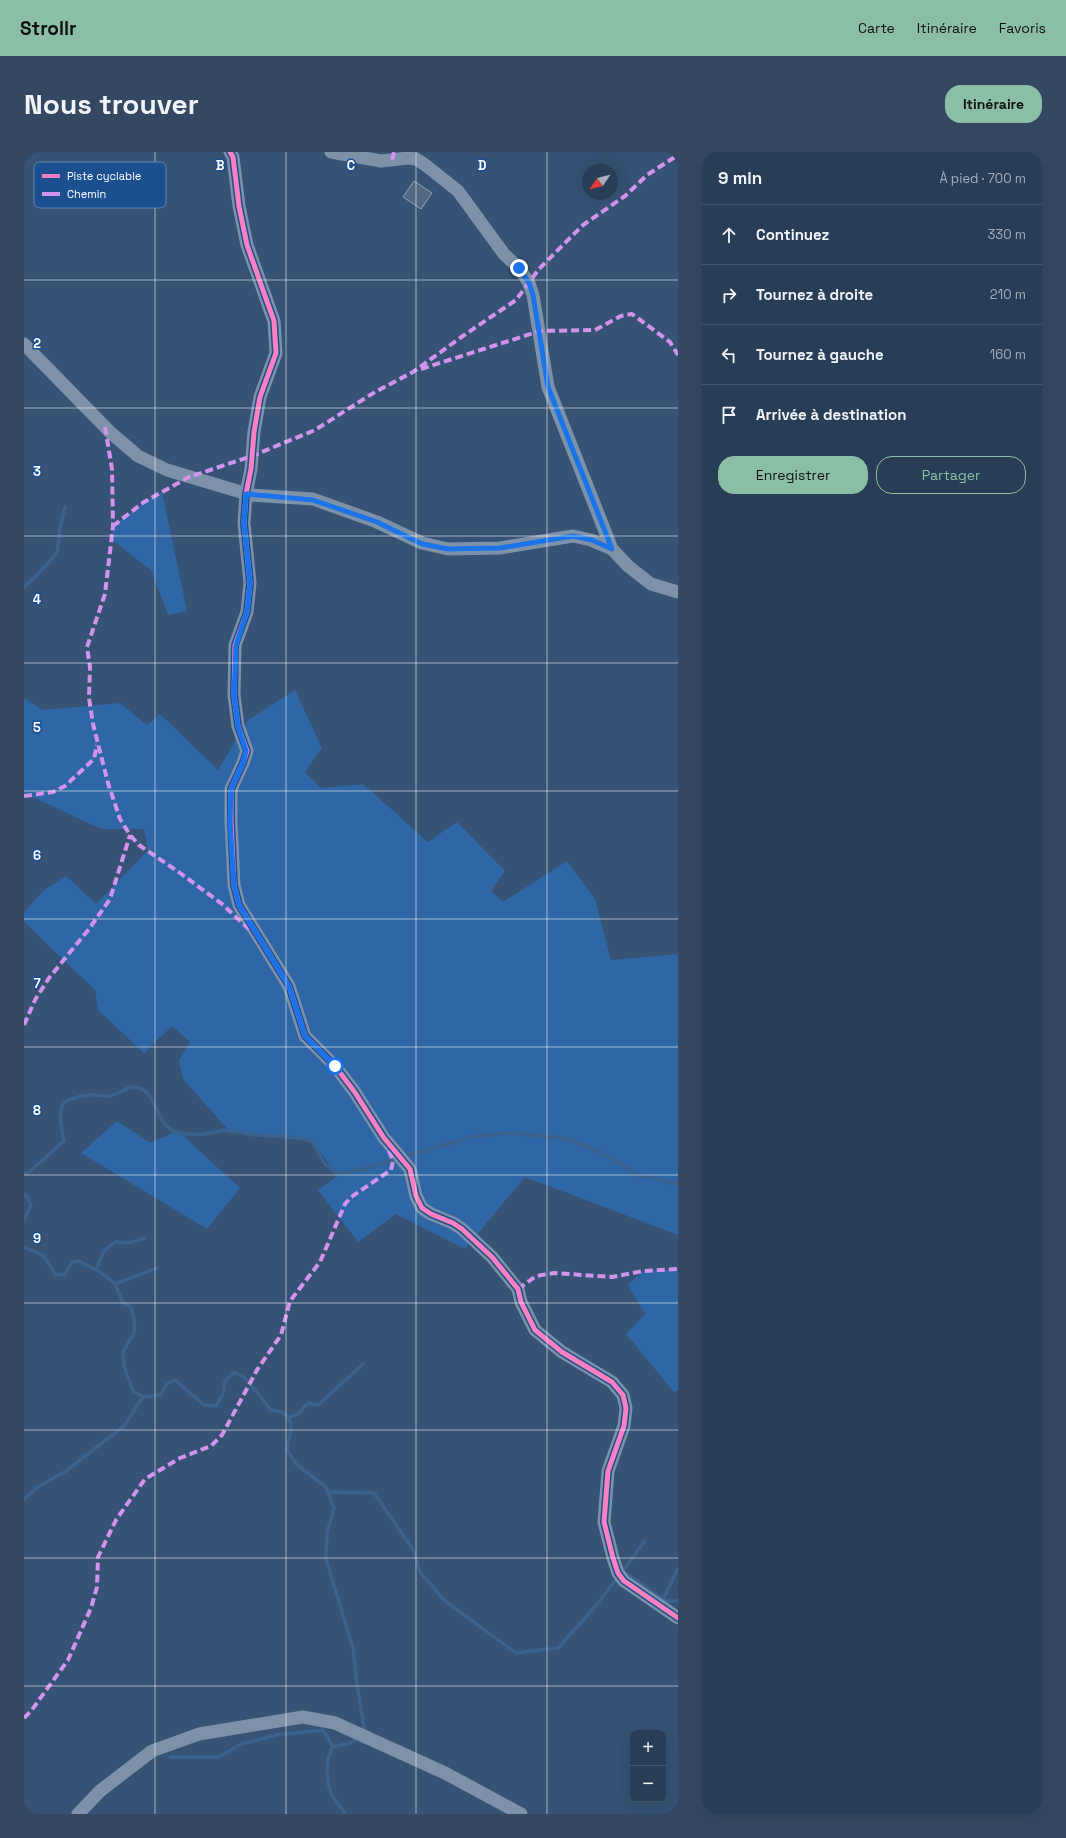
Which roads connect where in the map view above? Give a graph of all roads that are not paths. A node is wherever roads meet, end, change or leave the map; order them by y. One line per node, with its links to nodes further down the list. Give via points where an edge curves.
1 (230, 152): 4 (street, via 233,157 247,244 274,321 276,338 276,353 260,397)
2 (331, 152): 5 (street, via 382,161 416,159 458,191 504,254 519,268 533,295 548,387)
3 (24, 344): 4 (street, via 111,433 138,456 167,470)
4 (246, 494): 5 (street, via 313,500 377,522 422,544 448,549 500,548 573,536 592,540); 7 (street, via 244,523 250,583 247,612 236,645 234,695 238,726 246,751 231,789 230,822 234,885 239,905 289,986 305,1036 335,1066 384,1138 410,1169 416,1196 422,1208 462,1229 492,1257 518,1289 521,1302 535,1330 562,1352 612,1382 623,1395 626,1408 624,1426 608,1471 604,1522 618,1573 624,1581)
5 (612, 549): 6 (street, via 651,584)
6 (678, 592)
7 (678, 1618)
8 (78, 1814): 9 (street, via 100,1791 152,1751 199,1734 303,1717 335,1723 445,1773)
9 (521, 1814)

